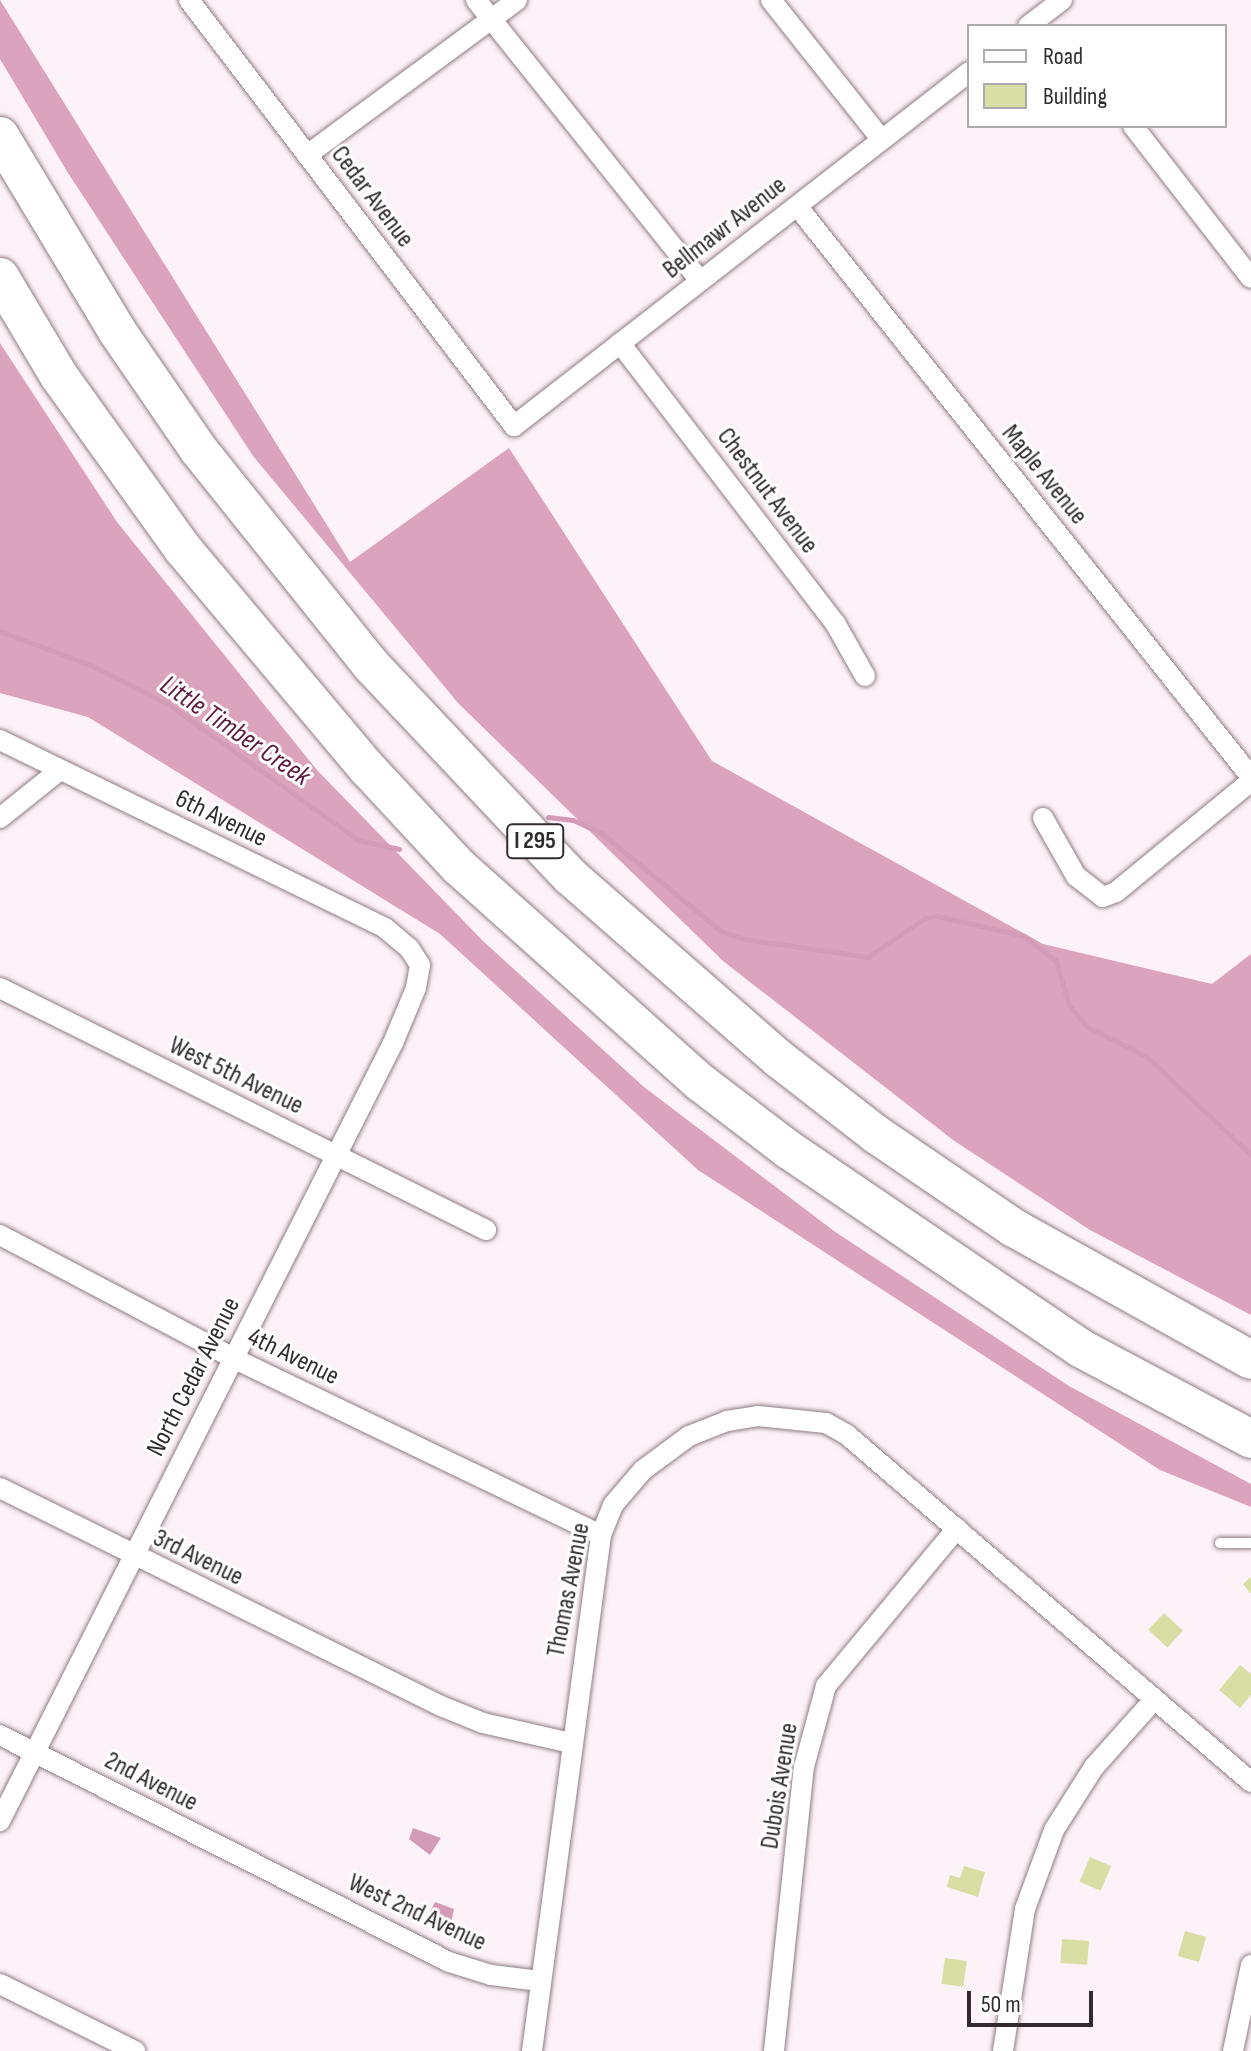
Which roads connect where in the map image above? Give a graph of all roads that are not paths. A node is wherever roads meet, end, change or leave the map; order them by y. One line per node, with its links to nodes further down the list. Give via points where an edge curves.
1 (189, 0): 12 (street, Cedar Avenue)
2 (476, 0): 6 (street)
3 (517, 0): 6 (street)
4 (771, 0): 11 (street)
5 (1062, 0): 7 (street)
6 (491, 19): 12 (street); 16 (street)
7 (1050, 20)
8 (967, 74): 11 (street, Bellmawr Avenue)
9 (1135, 128): 15 (street)
10 (0, 136): 31 (highway, I 295, via 117,331 246,511 371,665 571,877 779,1059 877,1135 1014,1228)
11 (881, 139): 13 (street, Bellmawr Avenue)
12 (307, 155): 18 (street, Cedar Avenue)
13 (797, 206): 16 (street, Bellmawr Avenue); 22 (street, Maple Avenue)
14 (0, 277): 32 (highway, I 295, via 59,376 183,549 367,768 458,866 701,1083 789,1150 1080,1348)
15 (1251, 278)
16 (700, 281): 17 (street, Bellmawr Avenue)
17 (620, 343): 18 (street, Bellmawr Avenue); 19 (street, Chestnut Avenue, via 835,623)
18 (514, 426)
19 (865, 676)
20 (0, 740): 21 (street, 6th Avenue)
21 (60, 770): 23 (street); 25 (street, 6th Avenue, via 385,928)
22 (1251, 779): 24 (street, via 1103,897 1076,876)
23 (0, 818)
24 (1043, 818)
25 (413, 954): 27 (street, North Cedar Avenue, via 420,965 416,988)
26 (0, 988): 27 (street, West 5th Avenue)
27 (336, 1155): 28 (street, West 5th Avenue); 30 (street, North Cedar Avenue)
28 (486, 1230)
29 (0, 1235): 30 (street, 4th Avenue)
30 (233, 1358): 35 (street, 4th Avenue); 38 (street, North Cedar Avenue)
31 (1251, 1360)
32 (1251, 1439)
33 (0, 1488): 38 (street, 3rd Avenue)
34 (957, 1528): 35 (street, Thomas Avenue, via 826,1423 758,1416 727,1421 668,1449 613,1505); 39 (street, Thomas Avenue); 51 (street, Dubois Avenue, via 826,1686 804,1767)
35 (601, 1535): 41 (street, Thomas Avenue)
36 (1220, 1543): 37 (lane)
37 (1251, 1543)
38 (133, 1555): 41 (street, 3rd Avenue, via 483,1723); 42 (street, North Cedar Avenue)
39 (1152, 1702): 43 (street, Thomas Avenue); 52 (street, via 1094,1767 1054,1830 1025,1909)
40 (0, 1735): 42 (street, 2nd Avenue)
41 (571, 1743): 47 (street, Thomas Avenue)
42 (34, 1752): 44 (street, North Cedar Avenue); 45 (street, 2nd Avenue)
43 (1251, 1782)
44 (0, 1821)
45 (277, 1875): 47 (street, West 2nd Avenue, via 449,1962 491,1975)
46 (1251, 1965): 53 (street)
47 (540, 1981): 50 (street, Thomas Avenue)
48 (0, 1984): 49 (street)
49 (135, 2051)
50 (532, 2051)
51 (774, 2051)
52 (1003, 2051)
53 (1233, 2051)

